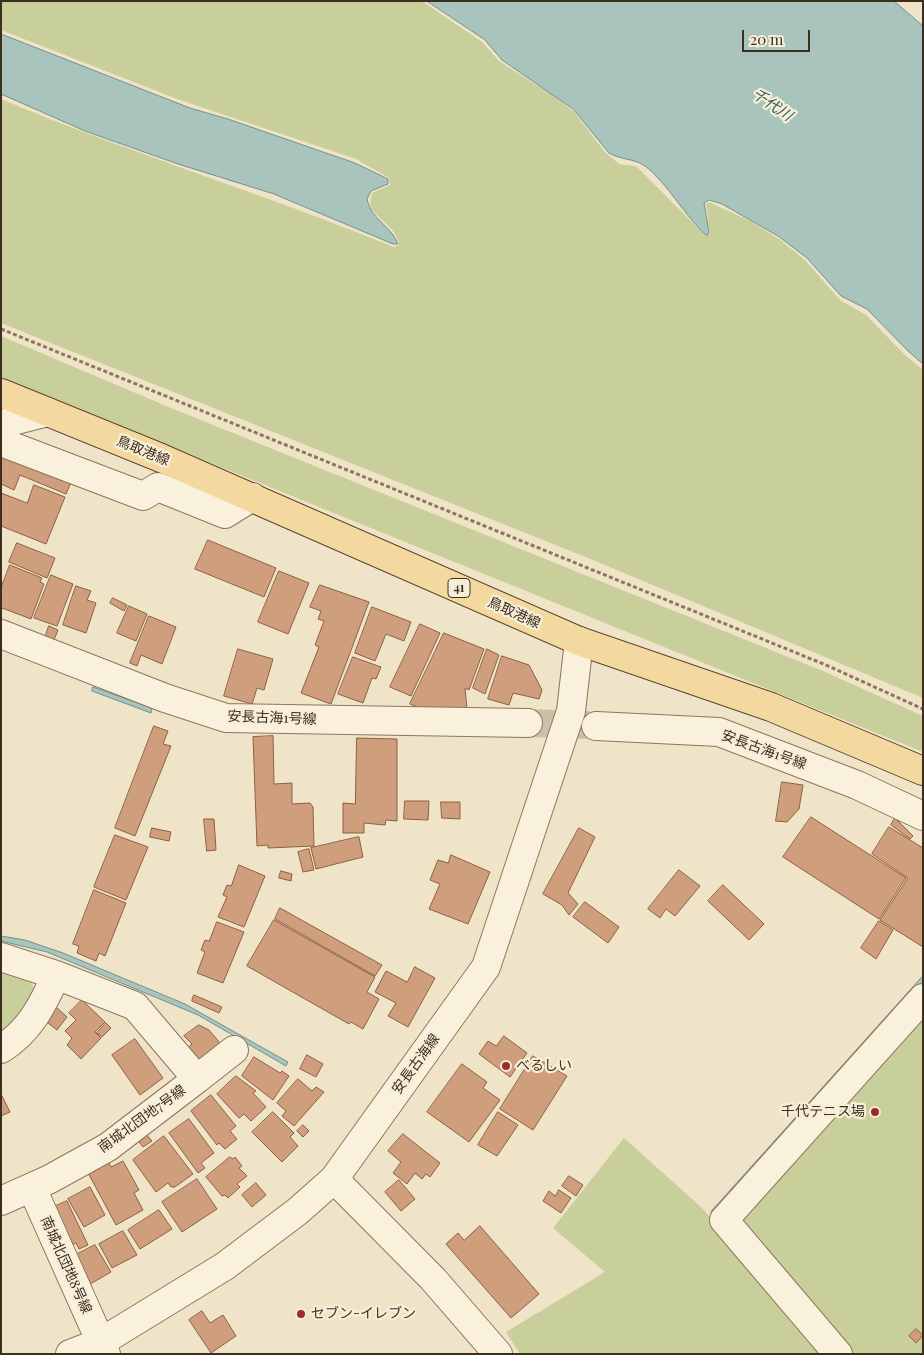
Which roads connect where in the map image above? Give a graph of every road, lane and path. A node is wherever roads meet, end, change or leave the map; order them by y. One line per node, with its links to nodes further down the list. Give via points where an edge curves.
1 (1, 329): 9 (path, via 826,665)
2 (1, 393): 3 (main road, 鳥取港線 / 41)
3 (48, 412): 4 (street); 6 (main road, 鳥取港線 / 41)
4 (1, 424)
5 (1, 442): 6 (street, via 143,496 158,487 225,514)
6 (252, 497): 8 (main road, 鳥取港線 / 41)
7 (1, 634): 10 (street, 安長古海1号線, via 165,698 226,718)
8 (579, 641): 12 (main road, 鳥取港線 / 41, via 771,707); 20 (street, 安長古海線, via 571,711 486,967)
9 (923, 709)
10 (528, 723)
11 (596, 726): 13 (street, 安長古海1号線, via 720,732 857,785)
12 (923, 771)
13 (923, 816)
14 (1, 957): 15 (street, 南城北団地7号線)
15 (56, 975): 17 (street, via 31,1024 15,1041); 19 (street, 南城北団地7号線, via 135,1006)
16 (923, 998): 26 (street, via 724,1220)
17 (1, 1049)
18 (234, 1050): 19 (street)
19 (198, 1078): 21 (street, 南城北団地7号線, via 108,1147)
20 (334, 1179): 23 (street, 安長古海線, via 298,1211 225,1266); 25 (street, via 433,1279)
21 (32, 1188): 22 (street, 南城北団地7号線); 23 (street, 南城北団地8号線)
22 (1, 1201)
23 (104, 1348): 24 (street, 安長古海線)
24 (70, 1354)
25 (498, 1354)
26 (838, 1354)

